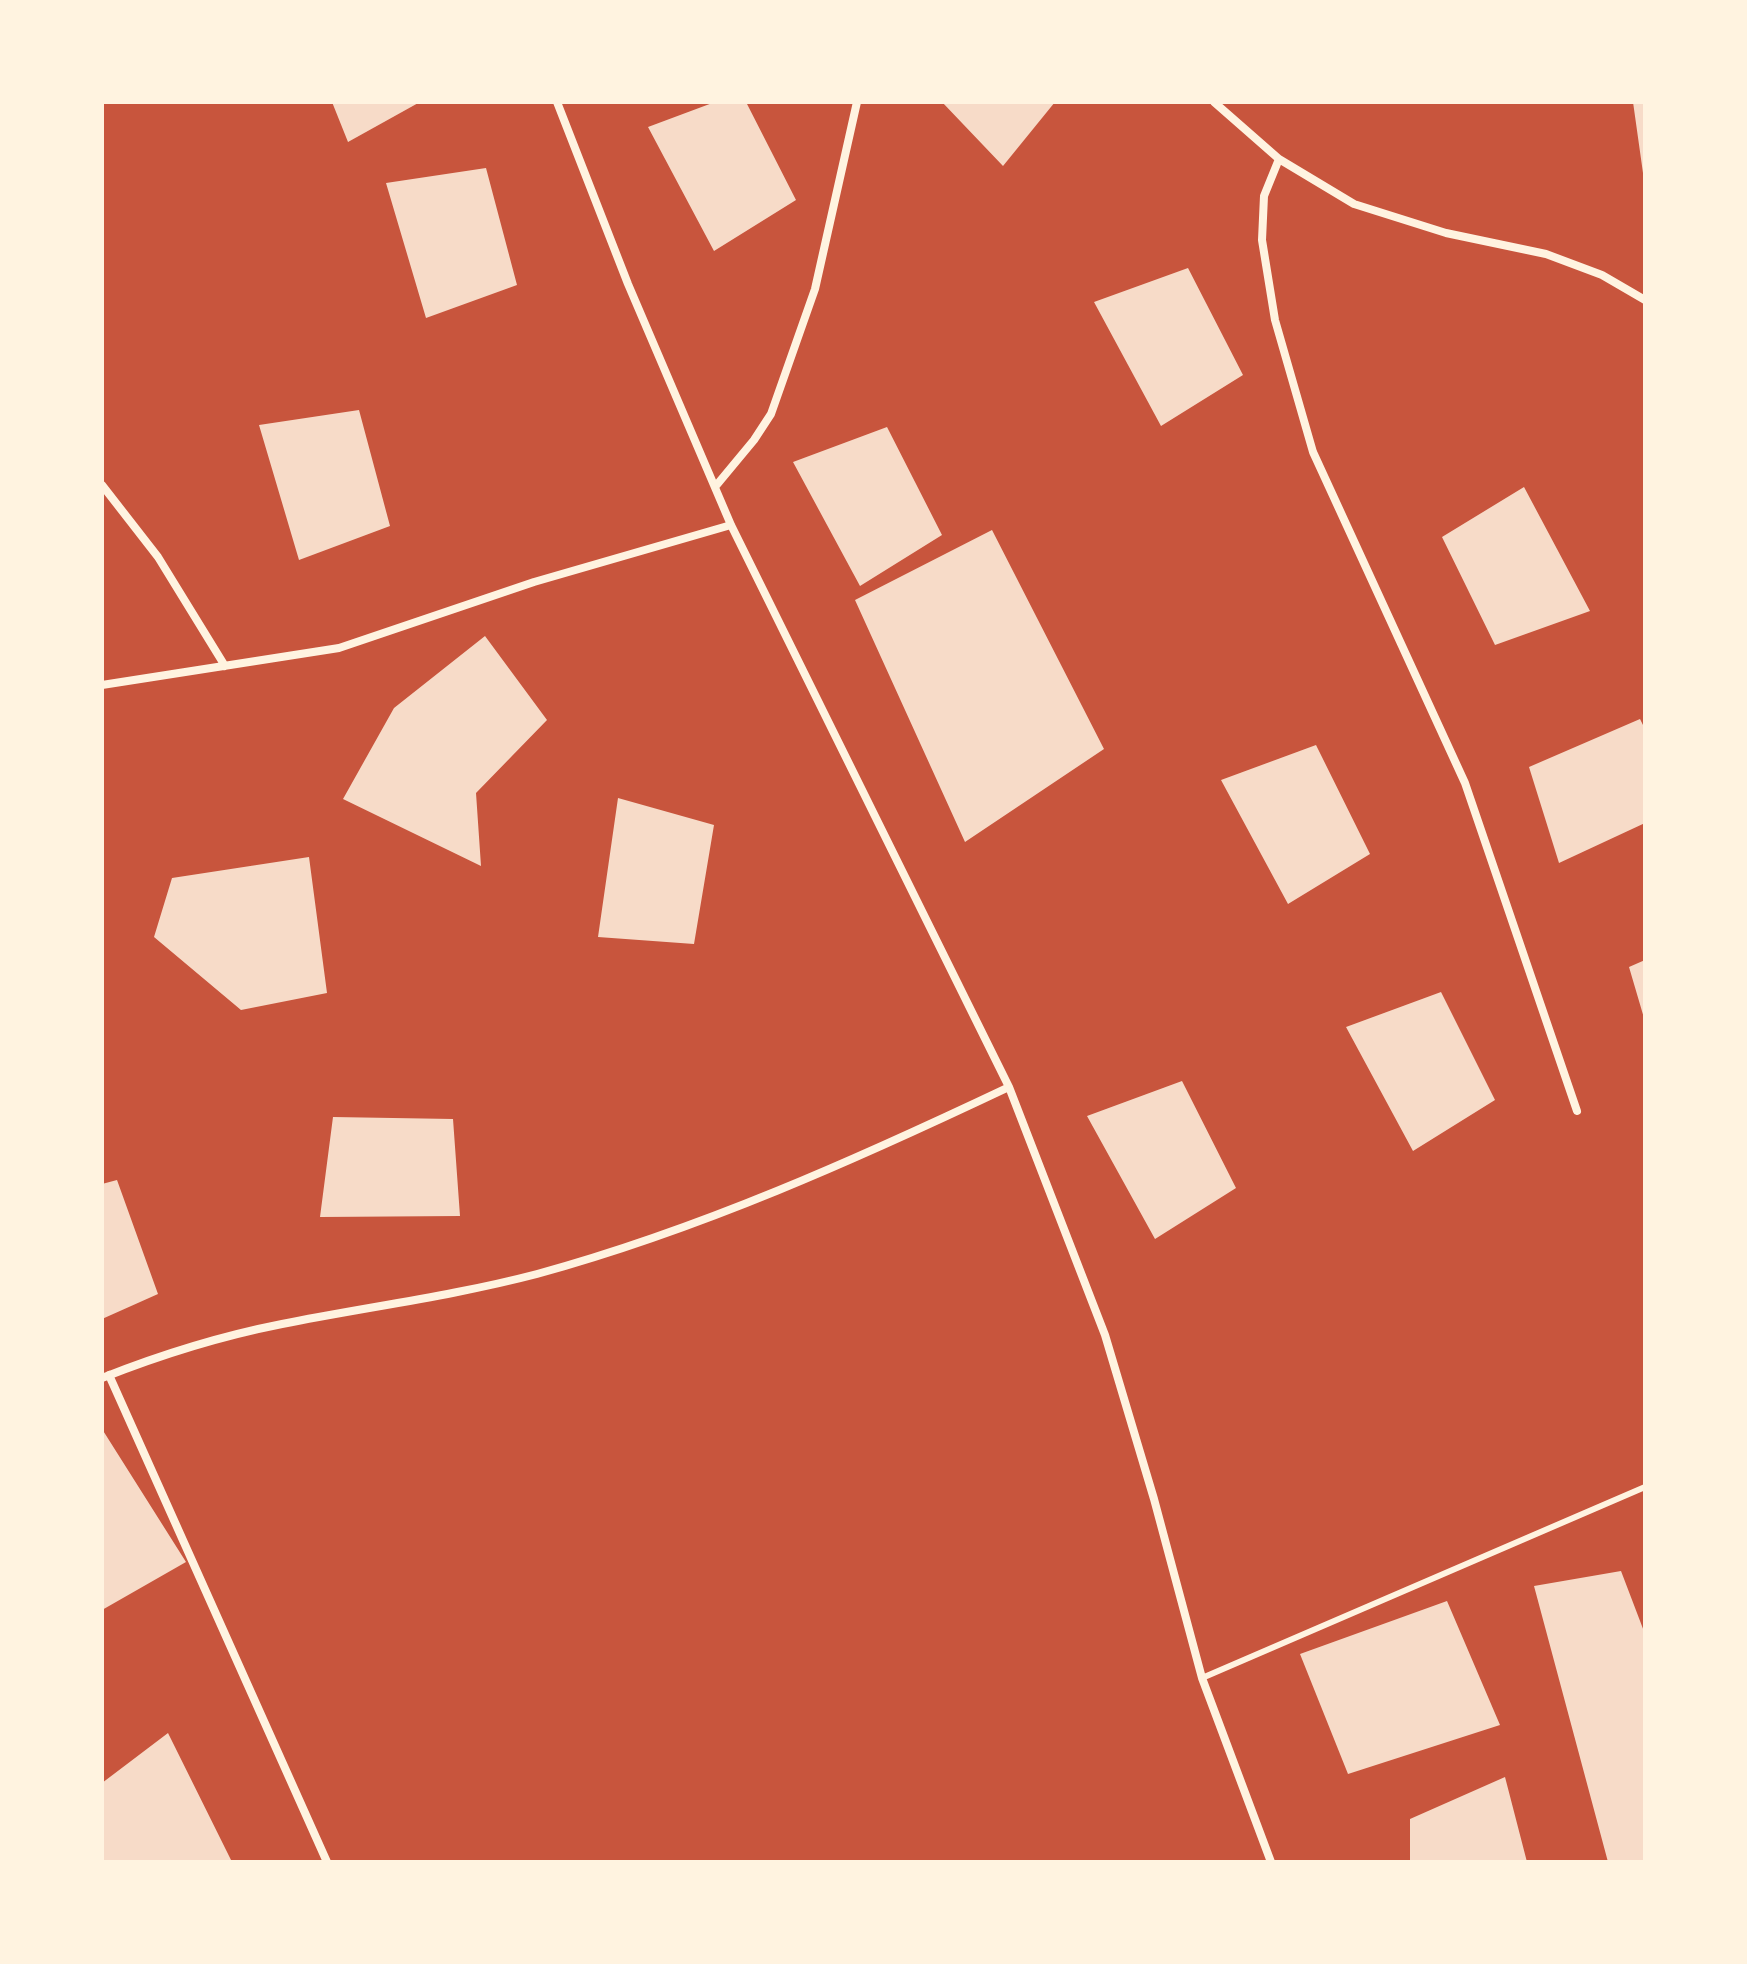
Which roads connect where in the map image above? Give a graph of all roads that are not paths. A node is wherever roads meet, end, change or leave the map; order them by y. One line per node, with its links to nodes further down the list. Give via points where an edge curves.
1 (557, 102): 7 (street)
2 (857, 102): 7 (street, via 815,289 771,414)
3 (1214, 102): 4 (street)
4 (1279, 159): 5 (street, via 1354,204 1446,233 1546,254 1602,275); 12 (street, via 1264,196 1262,240 1275,320 1313,452 1465,783)
5 (1645, 300)
6 (102, 485): 9 (street, via 158,557)
7 (715, 487): 8 (street)
8 (731, 525): 9 (street, via 534,582 339,648); 11 (street)
9 (225, 666): 10 (street)
10 (102, 685)
11 (1009, 1087): 13 (street, via 889,1144 634,1245 534,1274 199,1344); 15 (street, via 1105,1335)
12 (1577, 1111)
13 (106, 1376): 16 (street)
14 (1645, 1487): 15 (lane)
15 (1202, 1678): 17 (street)
16 (327, 1862)
17 (1271, 1862)

